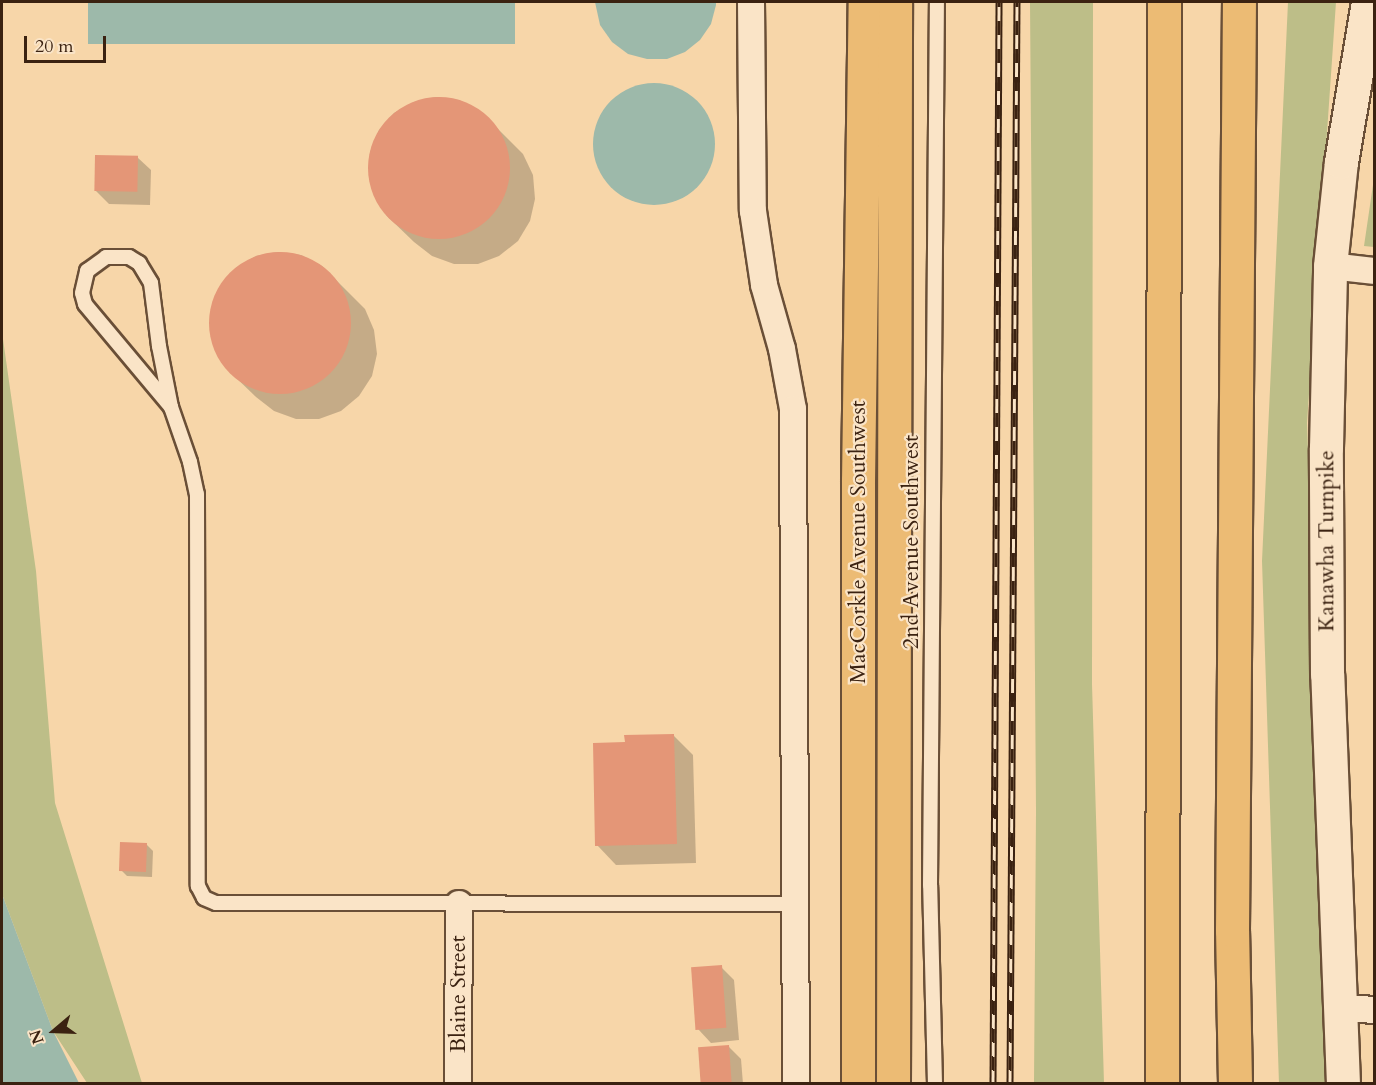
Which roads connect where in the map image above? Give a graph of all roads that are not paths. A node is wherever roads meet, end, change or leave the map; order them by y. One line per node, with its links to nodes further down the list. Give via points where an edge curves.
1 (751, 2): 12 (street, via 753,211 764,285 793,409)
2 (865, 2): 17 (main road, MacCorkle Avenue Southwest, via 858,481)
3 (896, 2): 18 (main road, MacCorkle Avenue Southwest)
4 (937, 2): 19 (lane, 2nd Avenue Southwest, via 930,873)
5 (1164, 2): 20 (main road)
6 (1239, 2): 21 (main road, via 1232,930)
7 (1368, 2): 8 (main road, Kanawha Turnpike, via 1341,162)
8 (1330, 266): 9 (street); 13 (main road, Kanawha Turnpike, via 1327,674)
9 (1374, 271)
10 (171, 406): 10 (lane, via 147,272 129,257 106,257 87,271 82,293 85,304); 11 (lane, via 197,494 200,892 216,903)
11 (459, 904): 12 (lane); 15 (street, Blaine Street)
12 (795, 904): 16 (street)
13 (1339, 1008): 14 (street); 22 (main road, Kanawha Turnpike)
14 (1374, 1010)
15 (458, 1083)
16 (796, 1083)
17 (858, 1083)
18 (893, 1083)
19 (935, 1083)
20 (1162, 1083)
21 (1235, 1083)
22 (1343, 1083)

